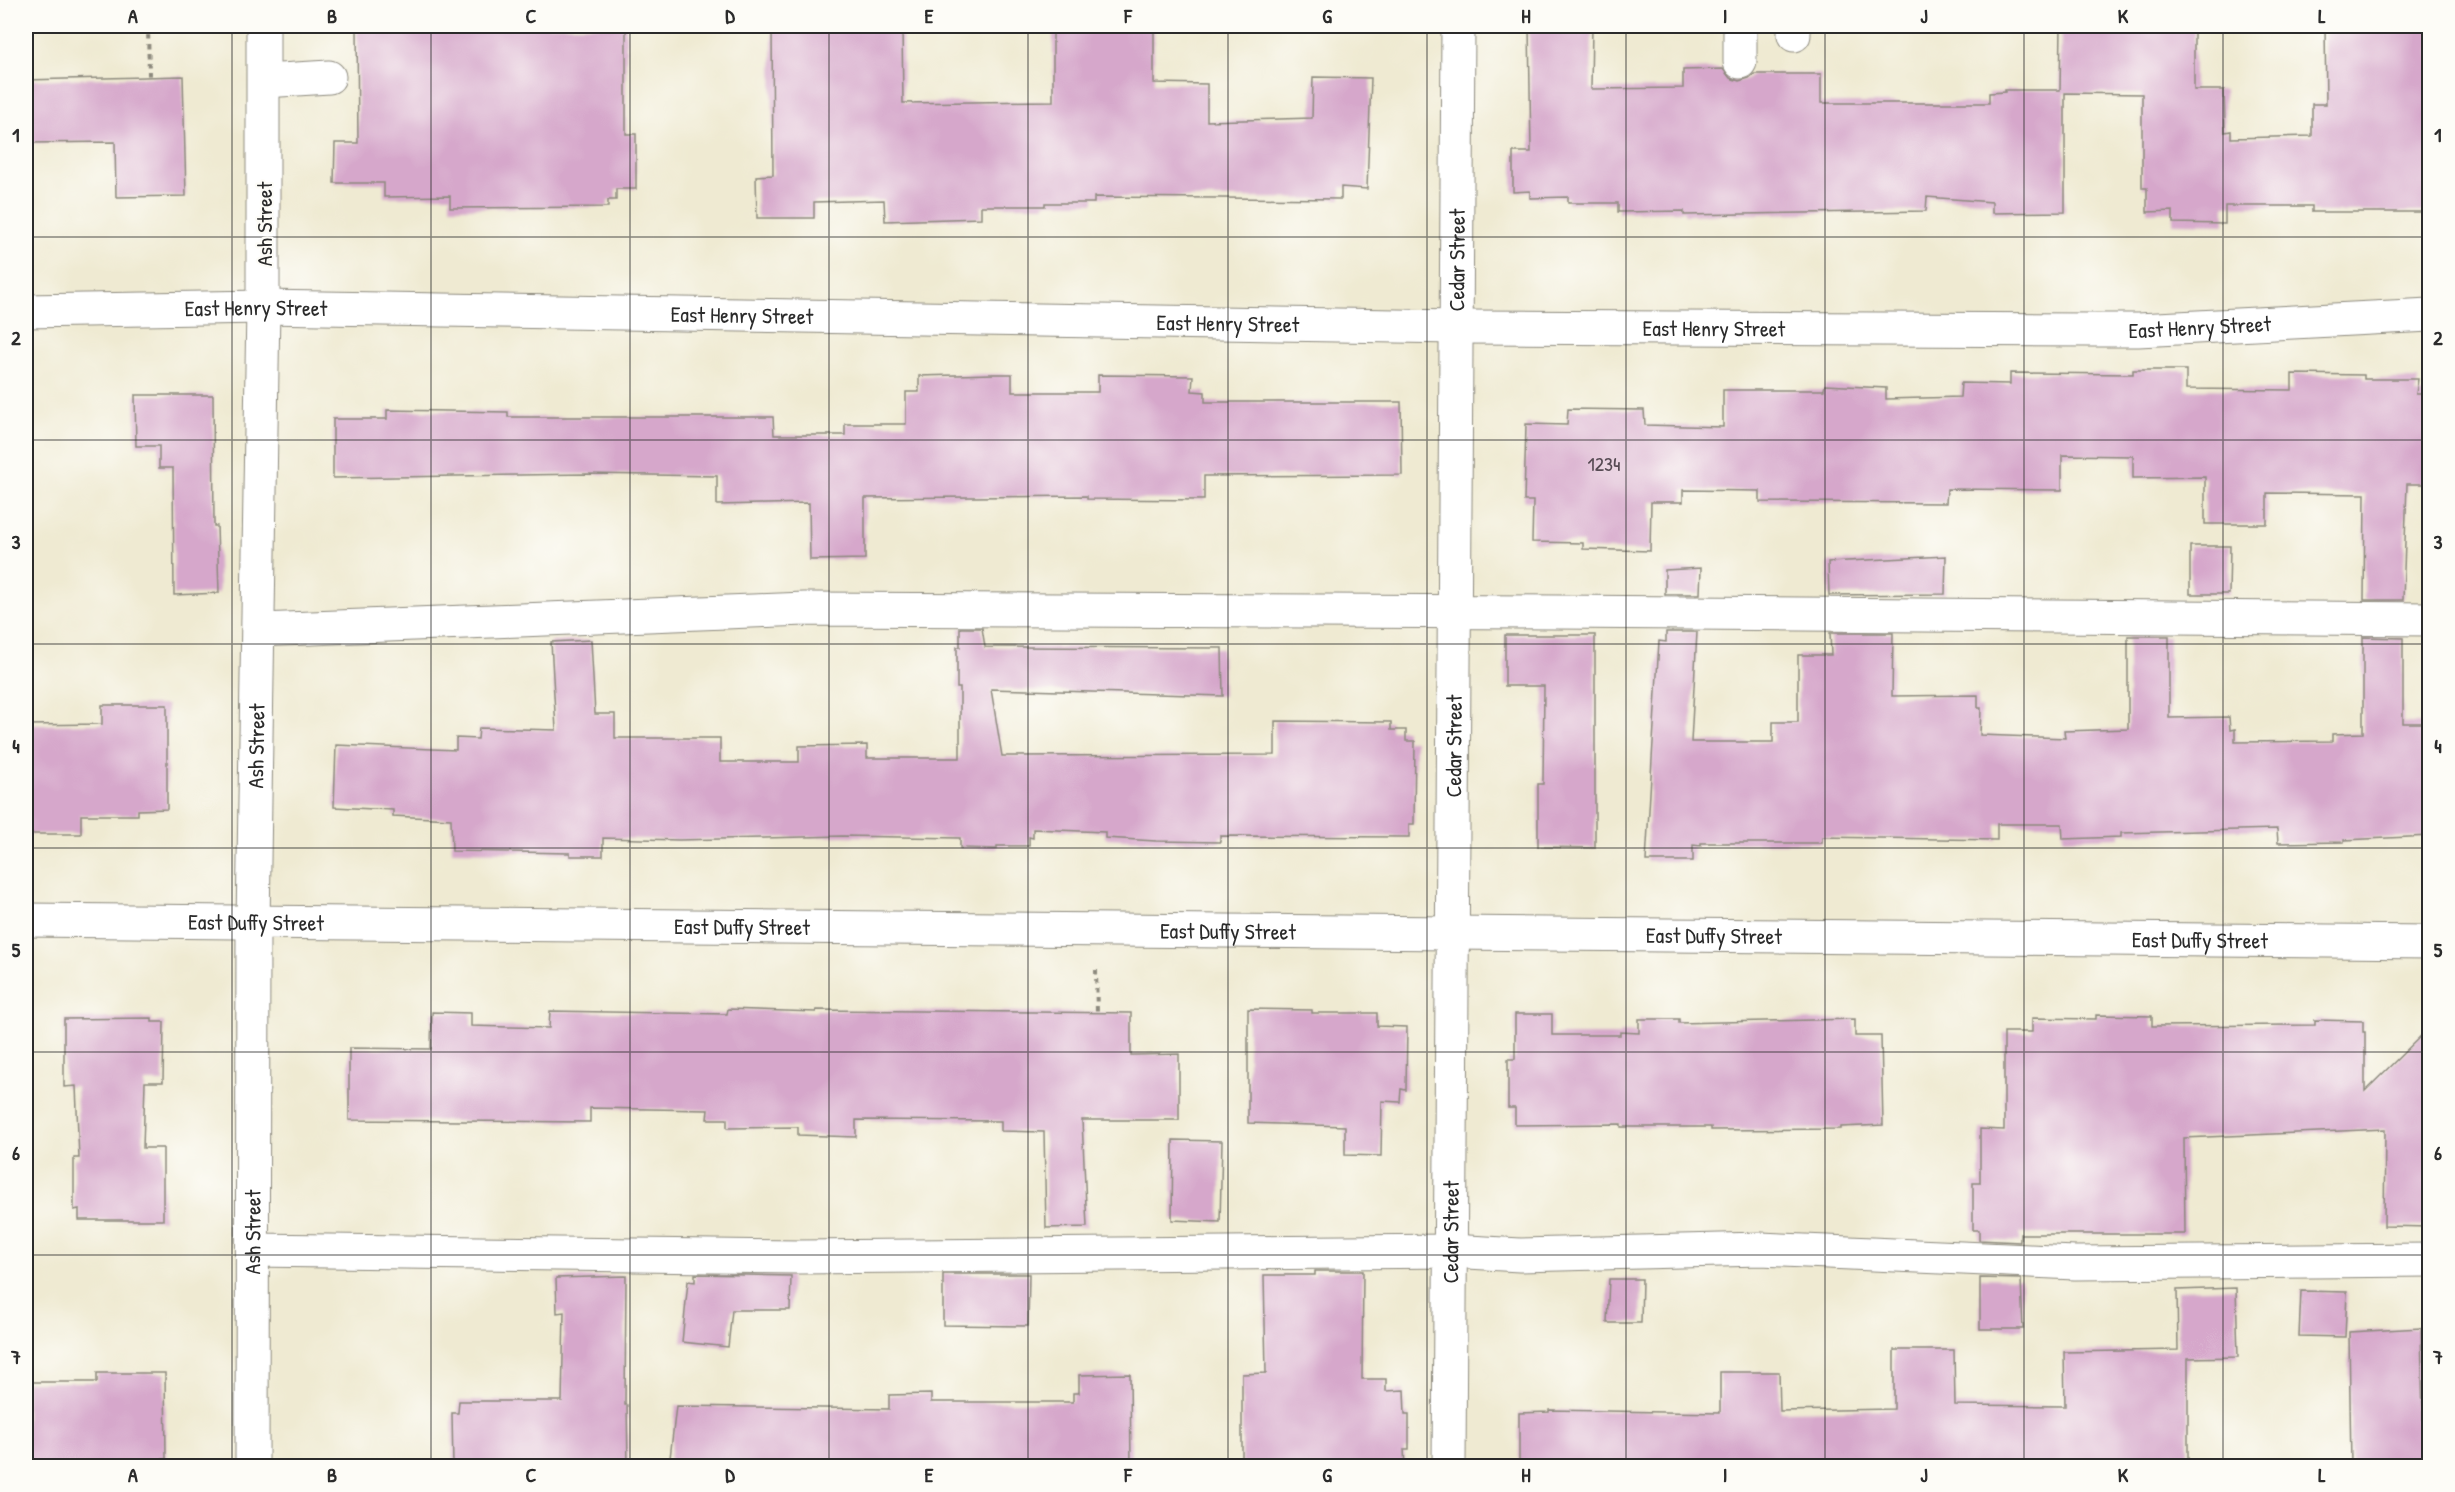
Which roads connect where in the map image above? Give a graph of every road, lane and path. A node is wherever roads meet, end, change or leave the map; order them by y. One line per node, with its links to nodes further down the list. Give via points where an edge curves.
1 (148, 26): 6 (path)
2 (263, 26): 8 (street, Ash Street)
3 (1458, 26): 12 (street, Cedar Street)
4 (1740, 26): 5 (street)
5 (1740, 62)
6 (149, 76)
7 (329, 77): 8 (street)
8 (264, 81): 9 (street, Ash Street)
9 (264, 308): 10 (street, East Henry Street); 12 (street, East Henry Street); 15 (street, Ash Street)
10 (26, 310)
11 (2430, 315): 12 (street, East Henry Street, via 2138,330)
12 (1456, 327): 13 (street, Cedar Street)
13 (1455, 611): 14 (street); 15 (street, via 805,609); 18 (street, Cedar Street)
14 (2430, 619)
15 (260, 630): 17 (street, Ash Street)
16 (26, 920): 17 (street, East Duffy Street)
17 (253, 923): 18 (street, East Duffy Street); 20 (street, Ash Street)
18 (1452, 933): 19 (street, East Duffy Street); 21 (street, Cedar Street)
19 (2430, 942)
20 (254, 1250): 21 (street, via 799,1257); 23 (street, Ash Street)
21 (1451, 1251): 22 (street, via 1520,1255 1761,1250 2075,1263); 24 (street, Cedar Street)
22 (2430, 1260)
23 (252, 1467)
24 (1449, 1467)

